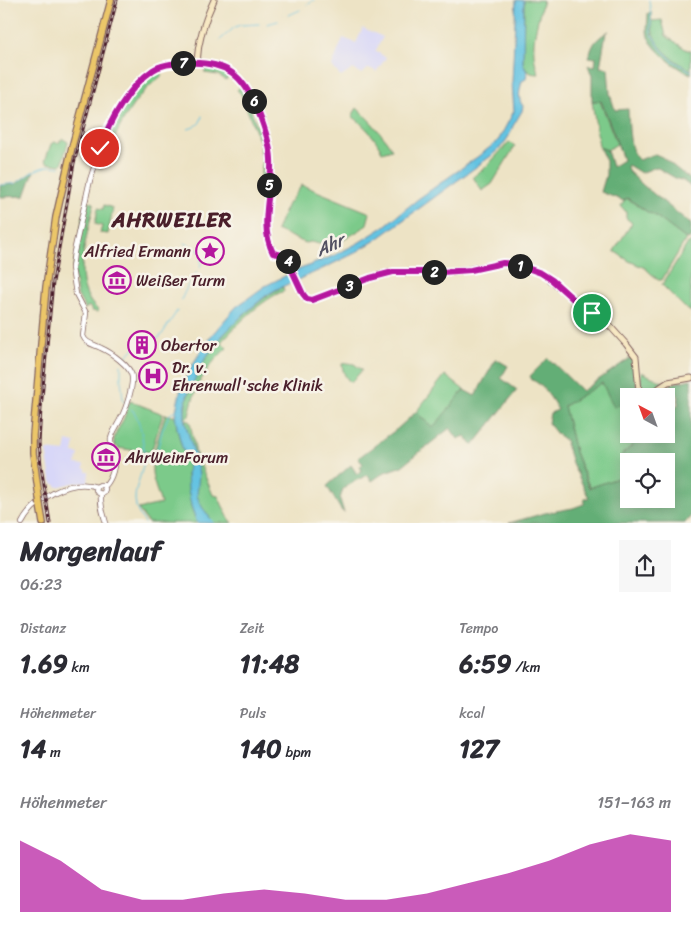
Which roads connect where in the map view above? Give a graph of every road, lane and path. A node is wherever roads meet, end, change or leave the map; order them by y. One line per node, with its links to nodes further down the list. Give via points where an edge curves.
1 (111, 0): 11 (main road, bridge, via 64,178 51,252 33,429 33,453)
2 (214, 0): 3 (main road, via 202,27)
3 (197, 63): 5 (main road, via 218,66 232,73 245,85 259,112 271,158 267,212 270,245 272,251 282,255 288,263 307,299 393,272 442,272 516,264 552,280 608,324 636,357); 7 (street, via 164,65 154,69 124,102 104,137 76,243 72,268 76,294 86,313 83,336 86,341 118,359 132,378 127,402 111,438 113,468)
4 (691, 378): 6 (main road, via 668,382)
5 (639, 388)
6 (659, 388)
7 (104, 486): 8 (street); 9 (street, via 105,492)
8 (97, 487): 9 (street); 10 (street, via 80,485 57,491 36,504)
9 (101, 494): 12 (street)
10 (22, 523)
11 (43, 523)
12 (106, 523)

